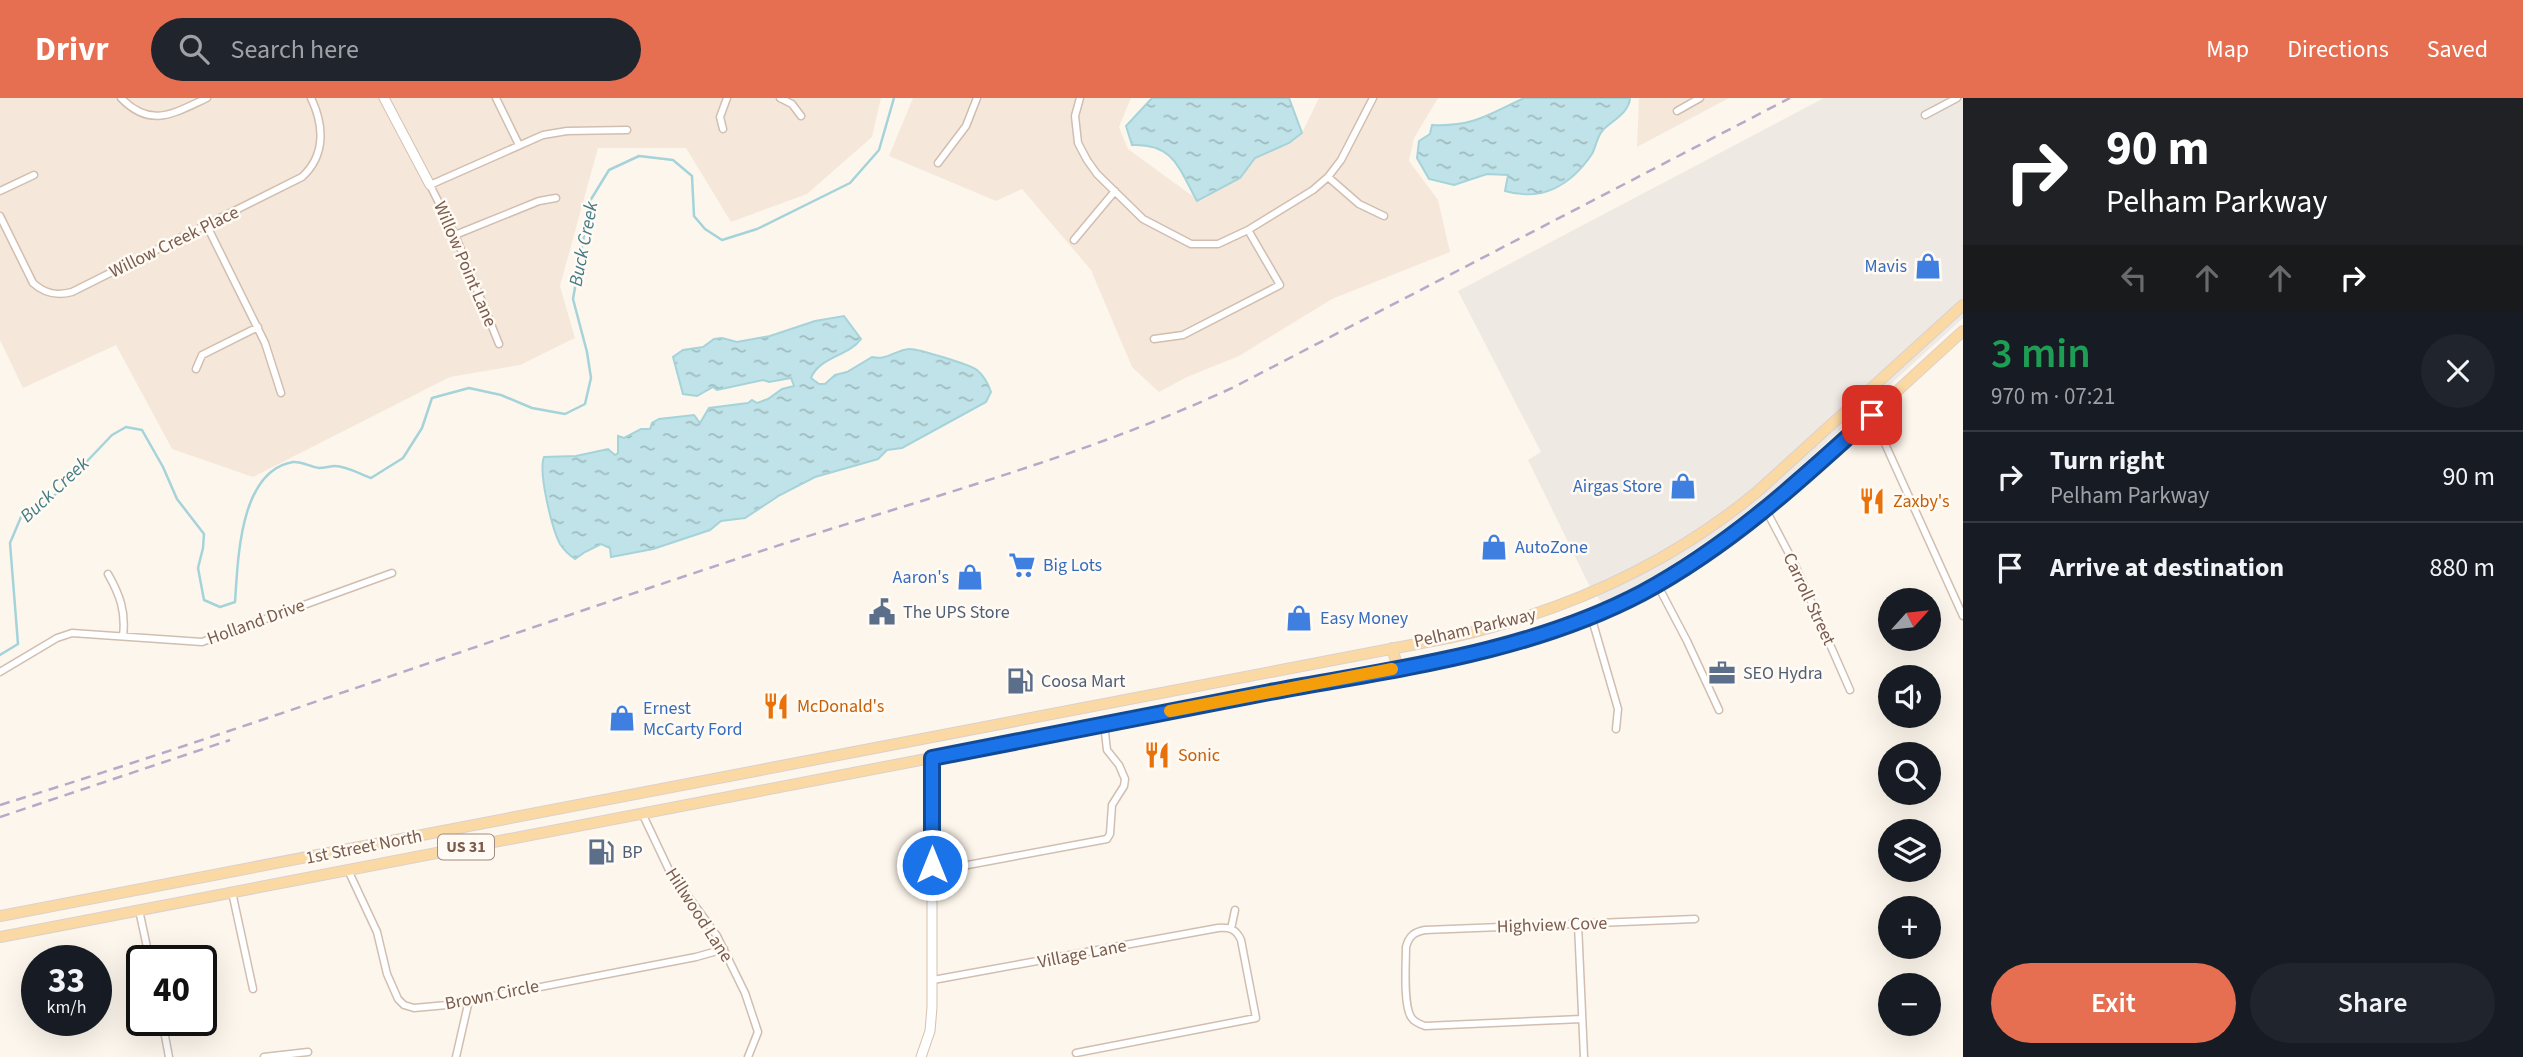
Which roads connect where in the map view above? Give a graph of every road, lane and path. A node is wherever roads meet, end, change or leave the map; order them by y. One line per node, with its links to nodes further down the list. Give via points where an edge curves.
1 (121, 98): 2 (street, via 134,110 156,116)
2 (207, 98)
3 (311, 98): 28 (street, Willow Creek Place, via 322,128 319,150 308,172)
4 (384, 98): 22 (street)
5 (496, 98): 18 (street)
6 (727, 98): 16 (street, via 720,117)
7 (780, 98): 15 (street)
8 (977, 98): 19 (street, via 967,126)
9 (1080, 98): 24 (street, via 1074,116 1078,143 1092,167)
10 (1373, 98): 21 (street)
11 (1700, 98): 13 (street)
12 (1958, 98): 14 (street)
13 (1677, 111)
14 (1925, 115)
15 (801, 116)
16 (723, 129)
17 (627, 130): 18 (street, via 550,133)
18 (519, 145): 22 (street)
19 (938, 163)
20 (34, 175): 23 (street)
21 (1328, 177): 27 (street, via 1359,204); 29 (street)
22 (430, 185): 30 (street, Willow Point Lane)
23 (0, 191)
24 (1115, 191): 29 (street, via 1143,219 1191,244 1218,244); 31 (street)
25 (556, 198): 30 (street)
26 (0, 216): 28 (street, Willow Creek Place, via 33,283 57,295 72,292)
27 (1384, 216)
28 (208, 226): 33 (street)
29 (1248, 230): 35 (street, via 1280,285 1184,335)
30 (455, 235): 36 (street, Willow Point Lane)
31 (1074, 240)
32 (1963, 305): 39 (main road, Pelham Parkway / US 31)
33 (258, 327): 37 (street, via 202,355); 38 (street)
34 (1963, 331): 40 (main road, Pelham Parkway / US 31)
35 (1154, 339)
36 (499, 344)
37 (196, 369)
38 (281, 393)
39 (1862, 398): 40 (main road); 41 (main road, Pelham Parkway / US 31)
40 (1872, 415): 42 (main road, Pelham Parkway / US 31); 50 (street)
41 (1759, 491): 42 (main road); 43 (main road, Pelham Parkway / US 31)
42 (1766, 510): 45 (main road, Pelham Parkway / US 31); 58 (street, Carroll Street)
43 (1671, 554): 45 (main road); 48 (main road, Pelham Parkway / US 31)
44 (392, 573): 52 (street, Holland Drive, via 202,642)
45 (1677, 573): 47 (main road, Pelham Parkway / US 31)
46 (108, 574): 52 (street, via 122,604)
47 (1657, 584): 49 (main road, Pelham Parkway / US 31); 61 (street)
48 (1585, 597): 49 (main road); 51 (main road, Pelham Parkway / US 31)
49 (1591, 616): 54 (main road, Pelham Parkway / US 31); 64 (street, via 1618,709)
50 (1963, 616)
51 (1484, 630): 53 (main road, Pelham Parkway / US 31); 54 (main road)
52 (122, 636): 56 (street, Holland Drive, via 64,635)
53 (1392, 648): 55 (main road); 57 (main road, Pelham Parkway / US 31)
54 (1488, 649): 55 (main road, Pelham Parkway / US 31)
55 (1398, 668): 59 (main road, Pelham Parkway / US 31)
56 (0, 673)
57 (1249, 677): 59 (main road); 60 (main road, Pelham Parkway / US 31)
58 (1850, 690)
59 (1252, 696): 62 (main road, Pelham Parkway / US 31)
60 (1130, 700): 62 (main road); 65 (main road, Pelham Parkway / US 31)
61 (1719, 710)
62 (1136, 718): 63 (main road, Pelham Parkway / US 31)
63 (1104, 724): 67 (main road, Pelham Parkway / US 31); 78 (street, via 1107,750 1125,779 1112,805 1109,837 957,867)
64 (1616, 729)
65 (934, 737): 66 (main road, 1st Street North / US 31); 67 (main road)
66 (834, 757): 68 (main road, 1st Street North / US 31); 69 (main road)
67 (932, 758): 69 (main road, 1st Street North / US 31); 78 (street)
68 (740, 775): 70 (main road); 71 (main road, 1st Street North / US 31)
69 (837, 776): 70 (main road, 1st Street North / US 31)
70 (744, 793): 73 (main road, 1st Street North / US 31)
71 (634, 795): 72 (main road, 1st Street North / US 31); 73 (main road)
72 (565, 808): 74 (main road); 75 (main road, 1st Street North / US 31)
73 (642, 813): 74 (main road, 1st Street North / US 31); 95 (street, Hillwood Lane, via 679,886)
74 (568, 828): 76 (main road, 1st Street North / US 31)
75 (455, 830): 76 (main road); 77 (main road, 1st Street North / US 31)
76 (459, 849): 79 (main road, 1st Street North / US 31)
77 (345, 851): 79 (main road); 80 (main road, 1st Street North / US 31)
78 (932, 865): 96 (street)
79 (348, 870): 82 (main road, 1st Street North / US 31); 98 (street, Brown Circle, via 377,932 391,985 401,1002 420,1008)
80 (227, 874): 81 (main road, 1st Street North / US 31); 82 (main road)
81 (138, 890): 83 (main road, 1st Street North / US 31); 84 (main road)
82 (232, 891): 84 (main road, 1st Street North / US 31); 97 (street)
83 (41, 909): 86 (main road, 1st Street North / US 31); 89 (main road)
84 (139, 910): 89 (main road, 1st Street North / US 31); 94 (street)
85 (1236, 910): 90 (street)
86 (0, 916)
87 (1695, 919): 88 (street, Highview Cove)
88 (1578, 924): 92 (street, Highview Cove, via 1425,930); 99 (street)
89 (55, 926): 93 (main road, 1st Street North / US 31)
90 (1231, 929): 96 (street, Village Lane); 104 (street, via 1241,940 1256,1018)
91 (1404, 930): 92 (street)
92 (1411, 936): 100 (street, via 1406,947 1408,1009)
93 (0, 937)
94 (147, 945)
95 (724, 949): 98 (street, Brown Circle); 108 (street, Hillwood Lane, via 757,1026)
96 (933, 980): 109 (street, via 932,1018)
97 (253, 989)
98 (469, 1000): 107 (street)
99 (1581, 1019): 100 (street, via 1426,1026); 110 (street)
100 (1414, 1021): 101 (street)
101 (1407, 1027)
102 (165, 1036): 105 (street)
103 (308, 1052): 106 (street)
104 (1076, 1053)
105 (169, 1057)
106 (267, 1057)
107 (456, 1057)
108 (748, 1057)
109 (921, 1057)
110 (1584, 1057)

